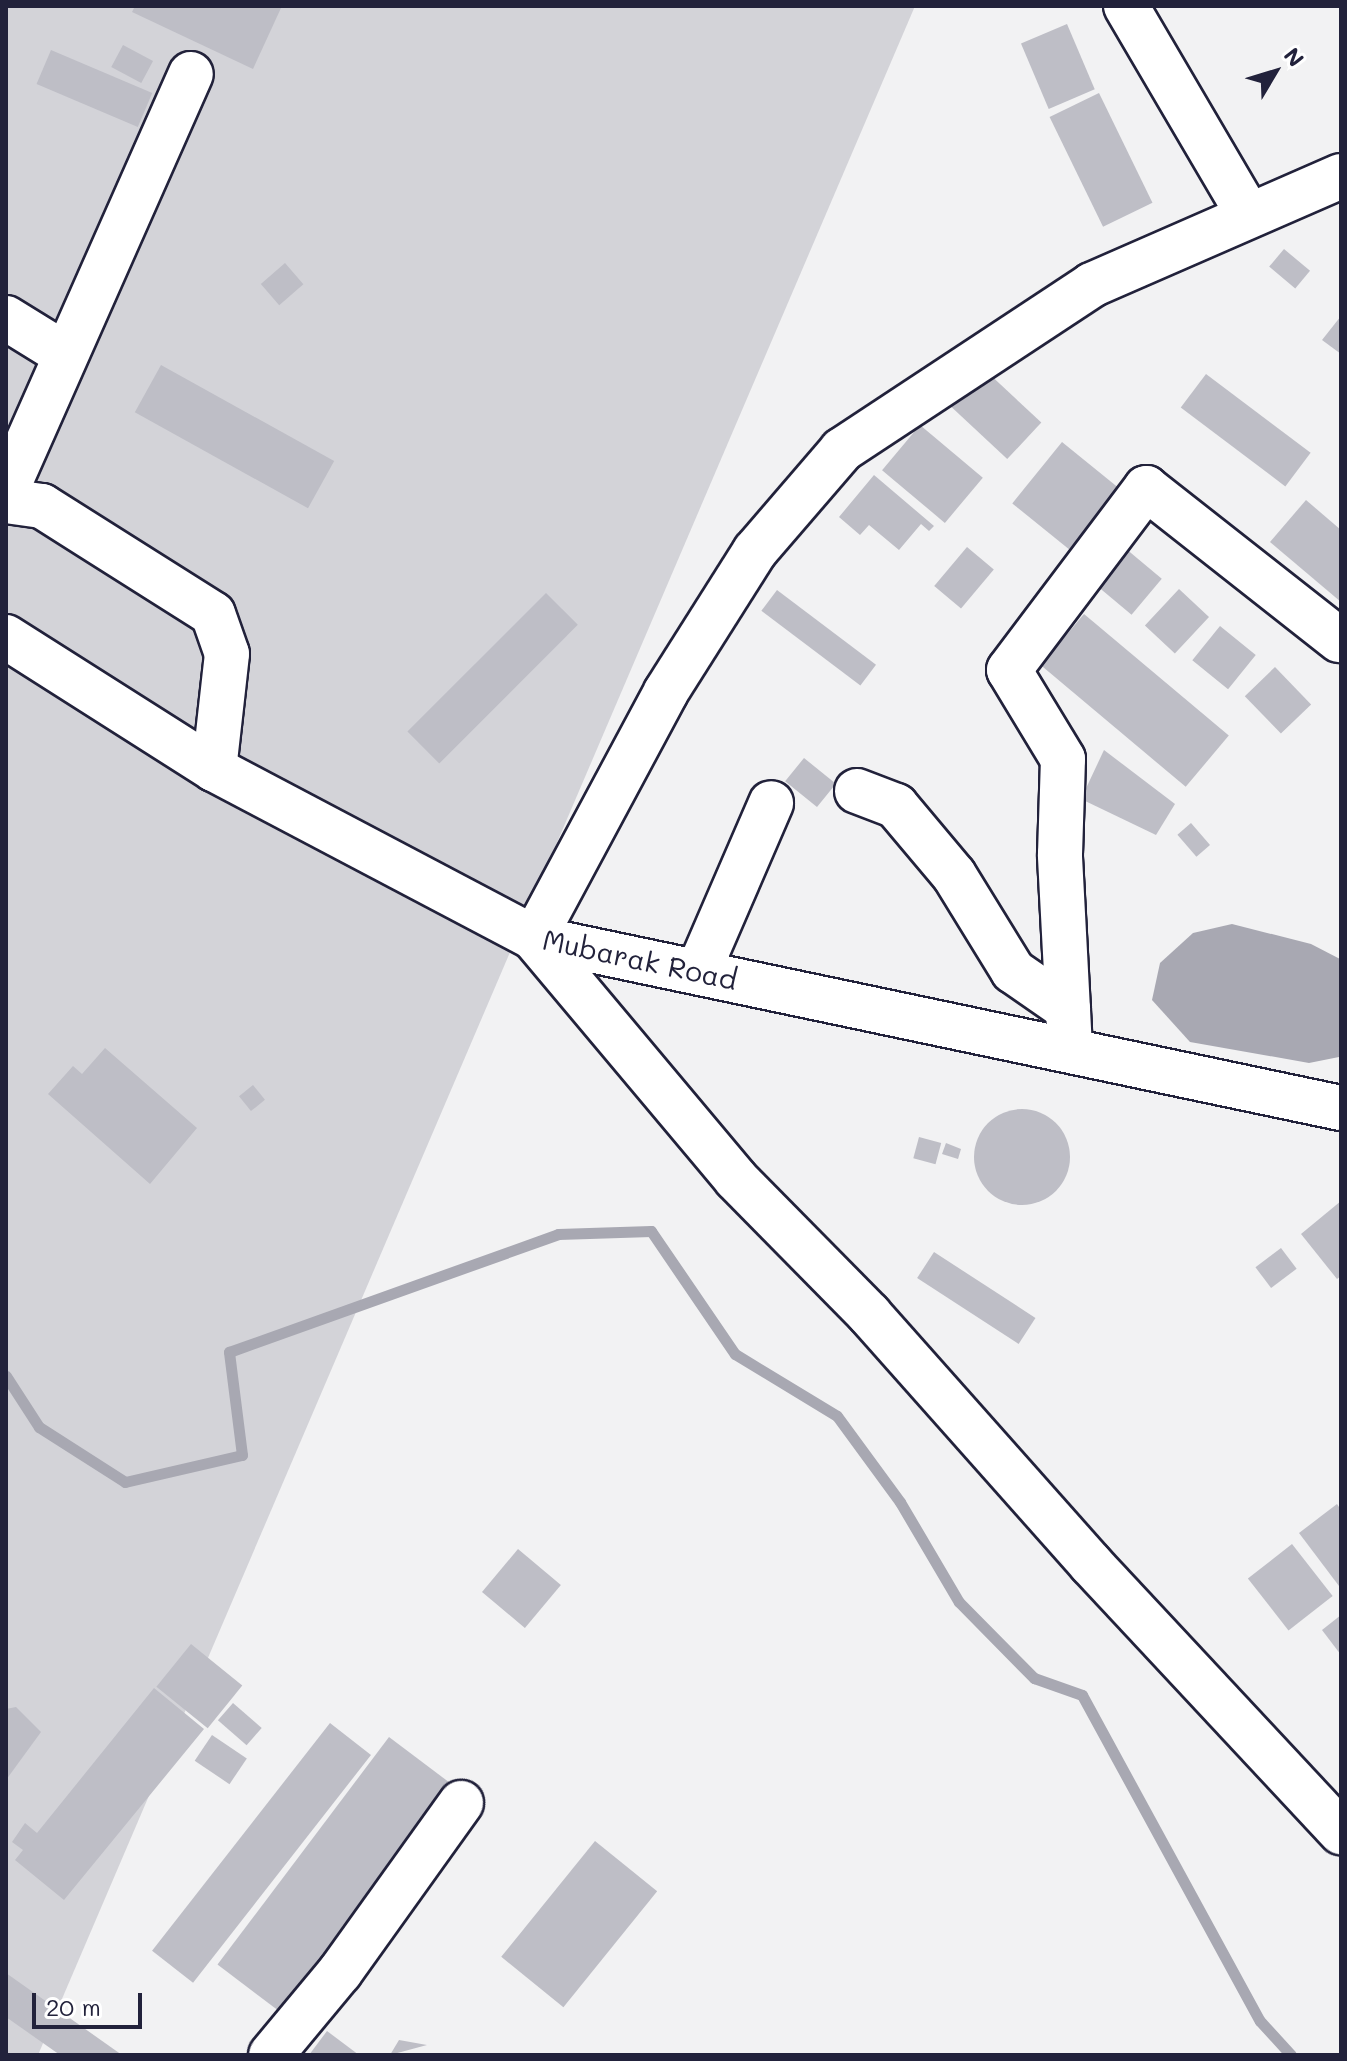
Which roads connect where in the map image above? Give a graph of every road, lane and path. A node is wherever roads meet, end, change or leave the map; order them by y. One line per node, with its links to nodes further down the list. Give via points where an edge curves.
1 (1126, 6): 4 (street)
2 (191, 74): 6 (street)
3 (1341, 176): 4 (street)
4 (1249, 216): 14 (street, via 1092,285 842,450 747,564 666,692)
5 (6, 318): 6 (street)
6 (66, 355): 7 (street)
7 (6, 491)
8 (6, 501): 11 (street, via 42,506 213,614 227,654)
9 (6, 637): 11 (street, Mubarak Road)
10 (1339, 640): 16 (street, via 1146,488 1009,670 1063,759 1060,854)
11 (214, 769): 14 (street, Mubarak Road)
12 (857, 791): 16 (street, via 896,806 954,875 1013,971)
13 (771, 803): 15 (street)
14 (534, 938): 15 (street, Mubarak Road); 19 (street, via 736,1179 869,1314 1091,1564)
15 (698, 972): 16 (street, Mubarak Road)
16 (1069, 1029): 17 (street, Mubarak Road)
17 (1341, 1108)
18 (461, 1803): 20 (street, via 340,1972)
19 (1341, 1832)
20 (271, 2055)

